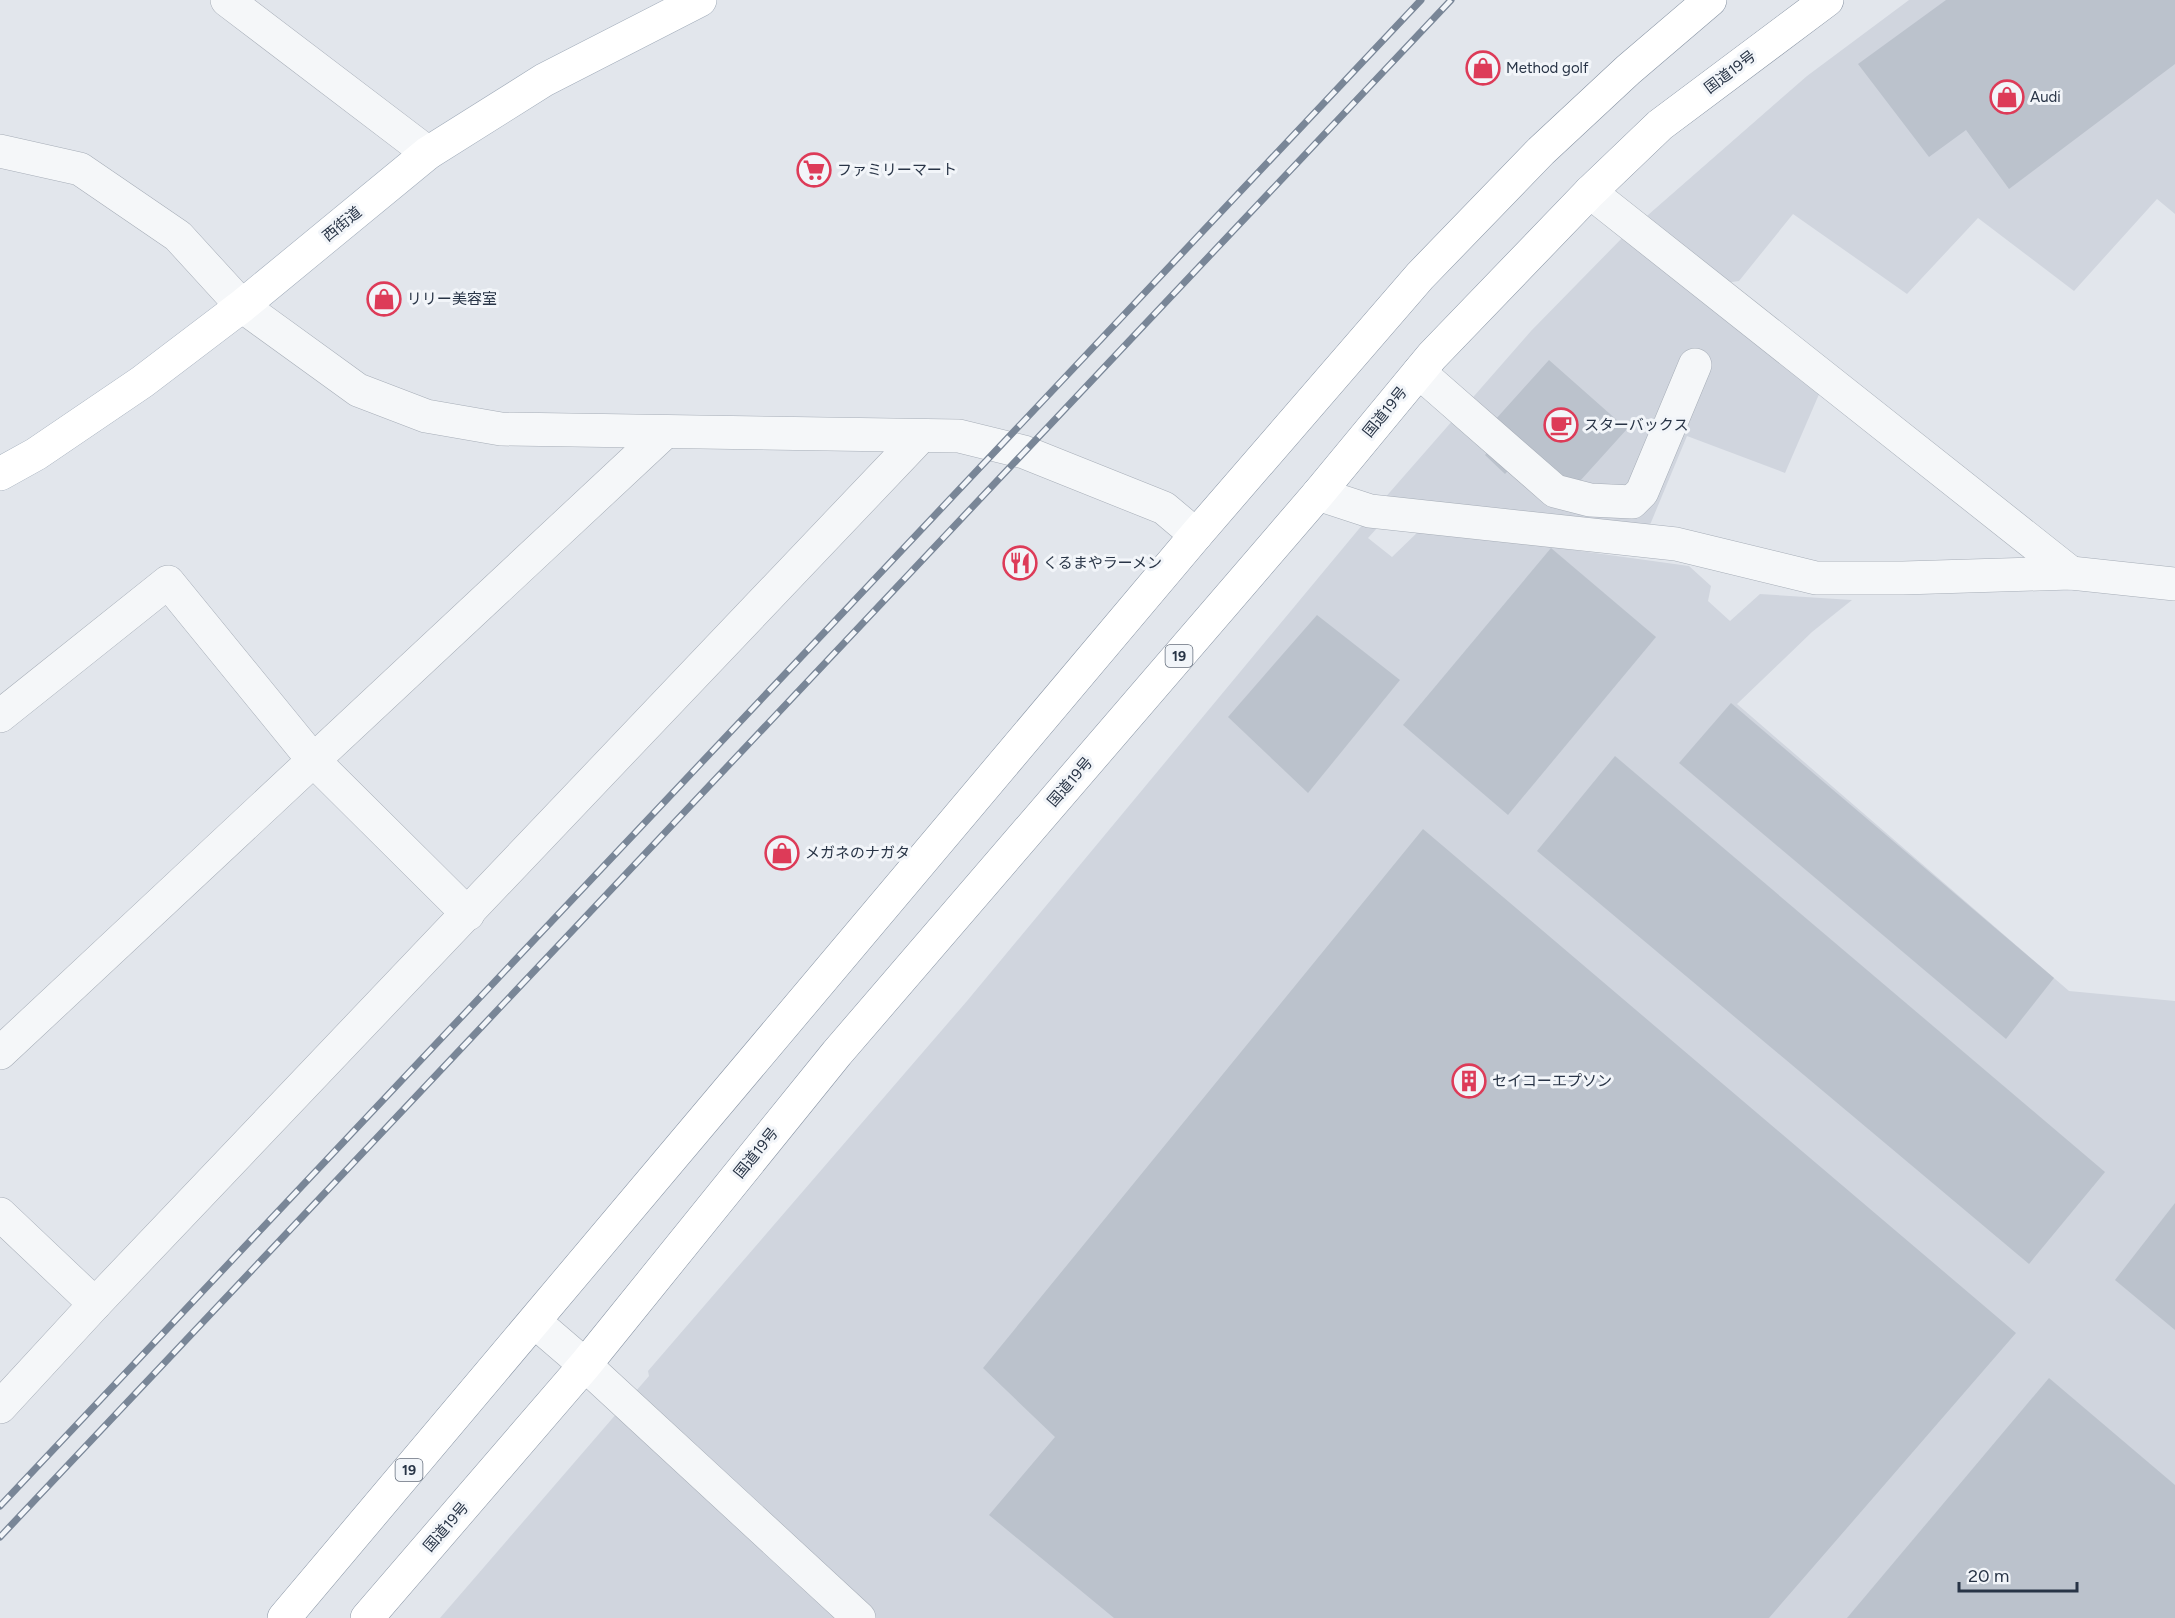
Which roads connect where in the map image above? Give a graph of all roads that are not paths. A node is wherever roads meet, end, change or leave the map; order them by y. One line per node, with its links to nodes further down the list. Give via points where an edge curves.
1 (227, 0): 6 (street)
2 (700, 0): 6 (main road, 西街道, via 544,80)
3 (1710, 0): 15 (main road, 19, via 1541,151 1420,276)
4 (1827, 0): 7 (main road, 国道19号 / 19, via 1660,125)
5 (0, 151): 8 (street, via 80,169 178,236)
6 (428, 153): 8 (main road, 西街道)
7 (1590, 192): 10 (main road, 国道19号 / 19); 16 (street)
8 (242, 306): 11 (street, via 358,390 426,416 501,429); 13 (main road, 西街道, via 142,382)
9 (1695, 365): 10 (street, via 1642,492 1632,502 1590,500 1555,491)
10 (1419, 372): 14 (main road, 国道19号 / 19)
11 (665, 432): 12 (street); 19 (street)
12 (921, 436): 15 (street, via 959,435 1024,452 1164,508); 20 (street)
13 (0, 474)
14 (1318, 494): 16 (street, via 1370,511 1676,544 1816,578); 25 (main road, 国道19号 / 19, via 837,1053)
15 (1196, 535): 24 (main road, 19)
16 (2071, 573): 17 (street)
17 (2175, 584)
18 (0, 716): 19 (street, via 168,582)
19 (314, 762): 20 (street); 21 (street)
20 (468, 914): 23 (street)
21 (0, 1053)
22 (0, 1214): 23 (street)
23 (95, 1304): 26 (street)
24 (535, 1322): 25 (street); 27 (main road, 19)
25 (585, 1365): 28 (main road, 国道19号 / 19); 29 (street)
26 (0, 1407)
27 (284, 1618)
28 (367, 1618)
29 (859, 1618)

